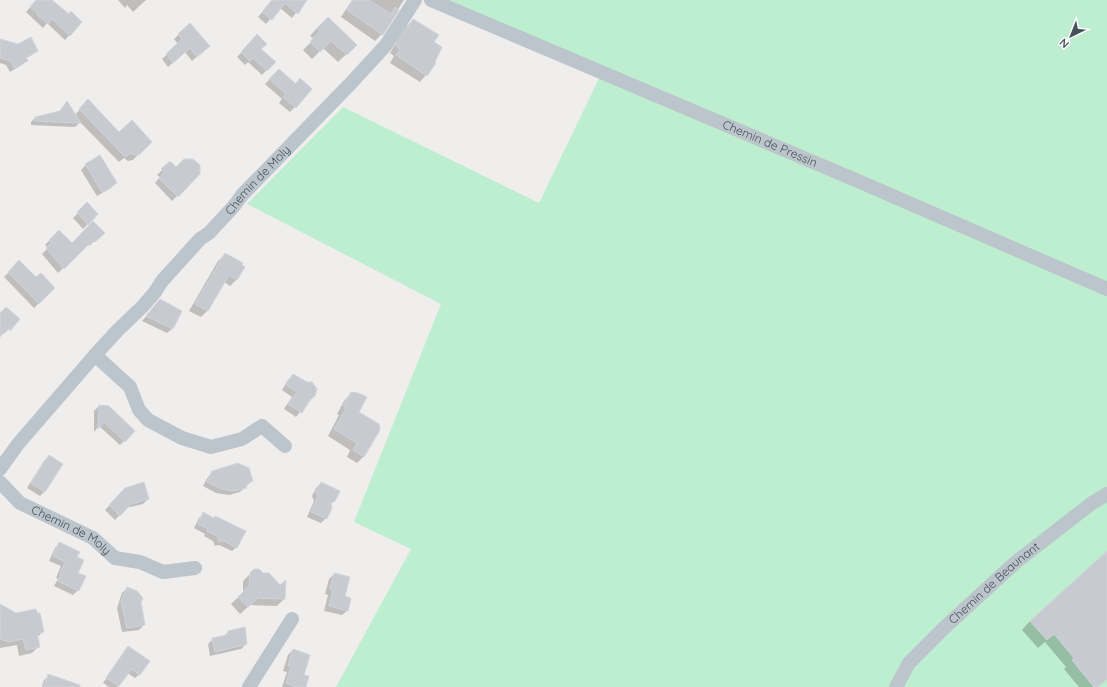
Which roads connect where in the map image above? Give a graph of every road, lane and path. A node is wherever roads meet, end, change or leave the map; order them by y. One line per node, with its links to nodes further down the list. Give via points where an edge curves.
1 (415, 0): 4 (street, Chemin de Moly, via 386,45 242,195 209,233 200,239 143,306)
2 (431, 0): 3 (street, Chemin de Pressin)
3 (1107, 289)
4 (95, 355): 5 (street, via 130,387 139,410 148,420 182,438 211,447 242,439 262,426); 6 (street, Chemin de Moly, via 22,438)
5 (285, 446)
6 (0, 469)
7 (0, 482): 9 (street, Chemin de Moly, via 20,503 93,538 116,558 140,562 163,572)
8 (1107, 494): 12 (street, Chemin de Beaunant, via 1016,562 909,663)
9 (195, 568)
10 (292, 619): 11 (street)
11 (249, 687)
12 (896, 687)

